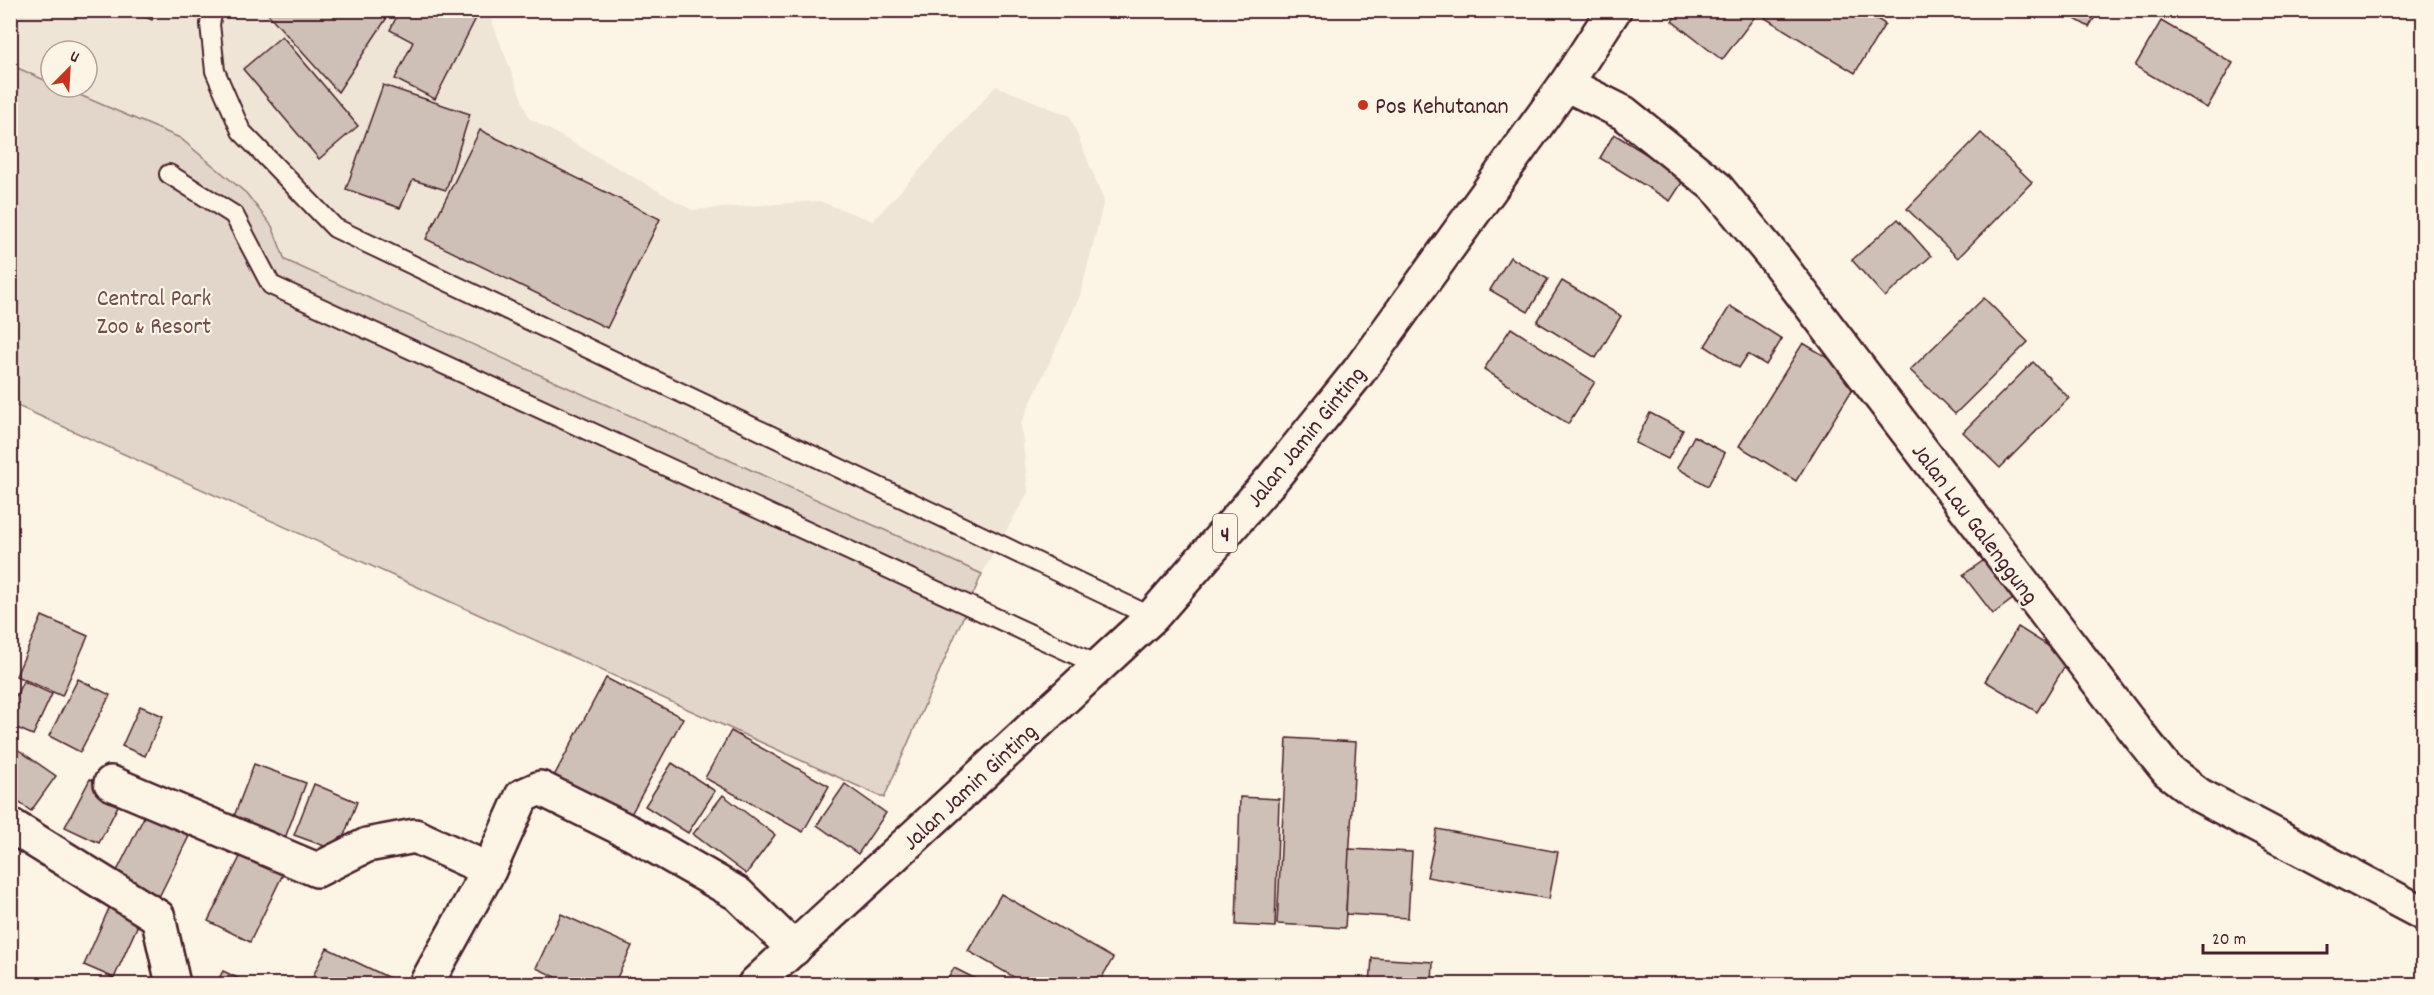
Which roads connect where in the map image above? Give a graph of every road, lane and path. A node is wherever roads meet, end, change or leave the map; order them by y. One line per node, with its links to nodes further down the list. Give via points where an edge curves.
1 (213, 10): 5 (lane, via 210,24 215,71 241,131 335,228)
2 (1614, 10): 3 (main road, Jalan Jamin Ginting / 4)
3 (1566, 84): 5 (main road, Jalan Jamin Ginting / 4, via 1359,371); 10 (main road, Jalan Lau Galenggung, via 1624,113 1716,187 1778,261 2168,771 2199,795)
4 (169, 174): 6 (lane, via 234,215 271,285)
5 (1152, 617): 6 (main road, Jalan Jamin Ginting / 4)
6 (1098, 665): 11 (main road, Jalan Jamin Ginting / 4)
7 (111, 783): 9 (main road, via 317,870 367,845 415,836)
8 (10, 825): 12 (main road, via 158,917)
9 (489, 870): 11 (main road, via 522,796 540,788 633,834 738,894); 13 (main road)
10 (2424, 914)
11 (794, 949): 14 (main road, Jalan Jamin Ginting / 4)
12 (173, 984)
13 (426, 984)
14 (755, 984)

